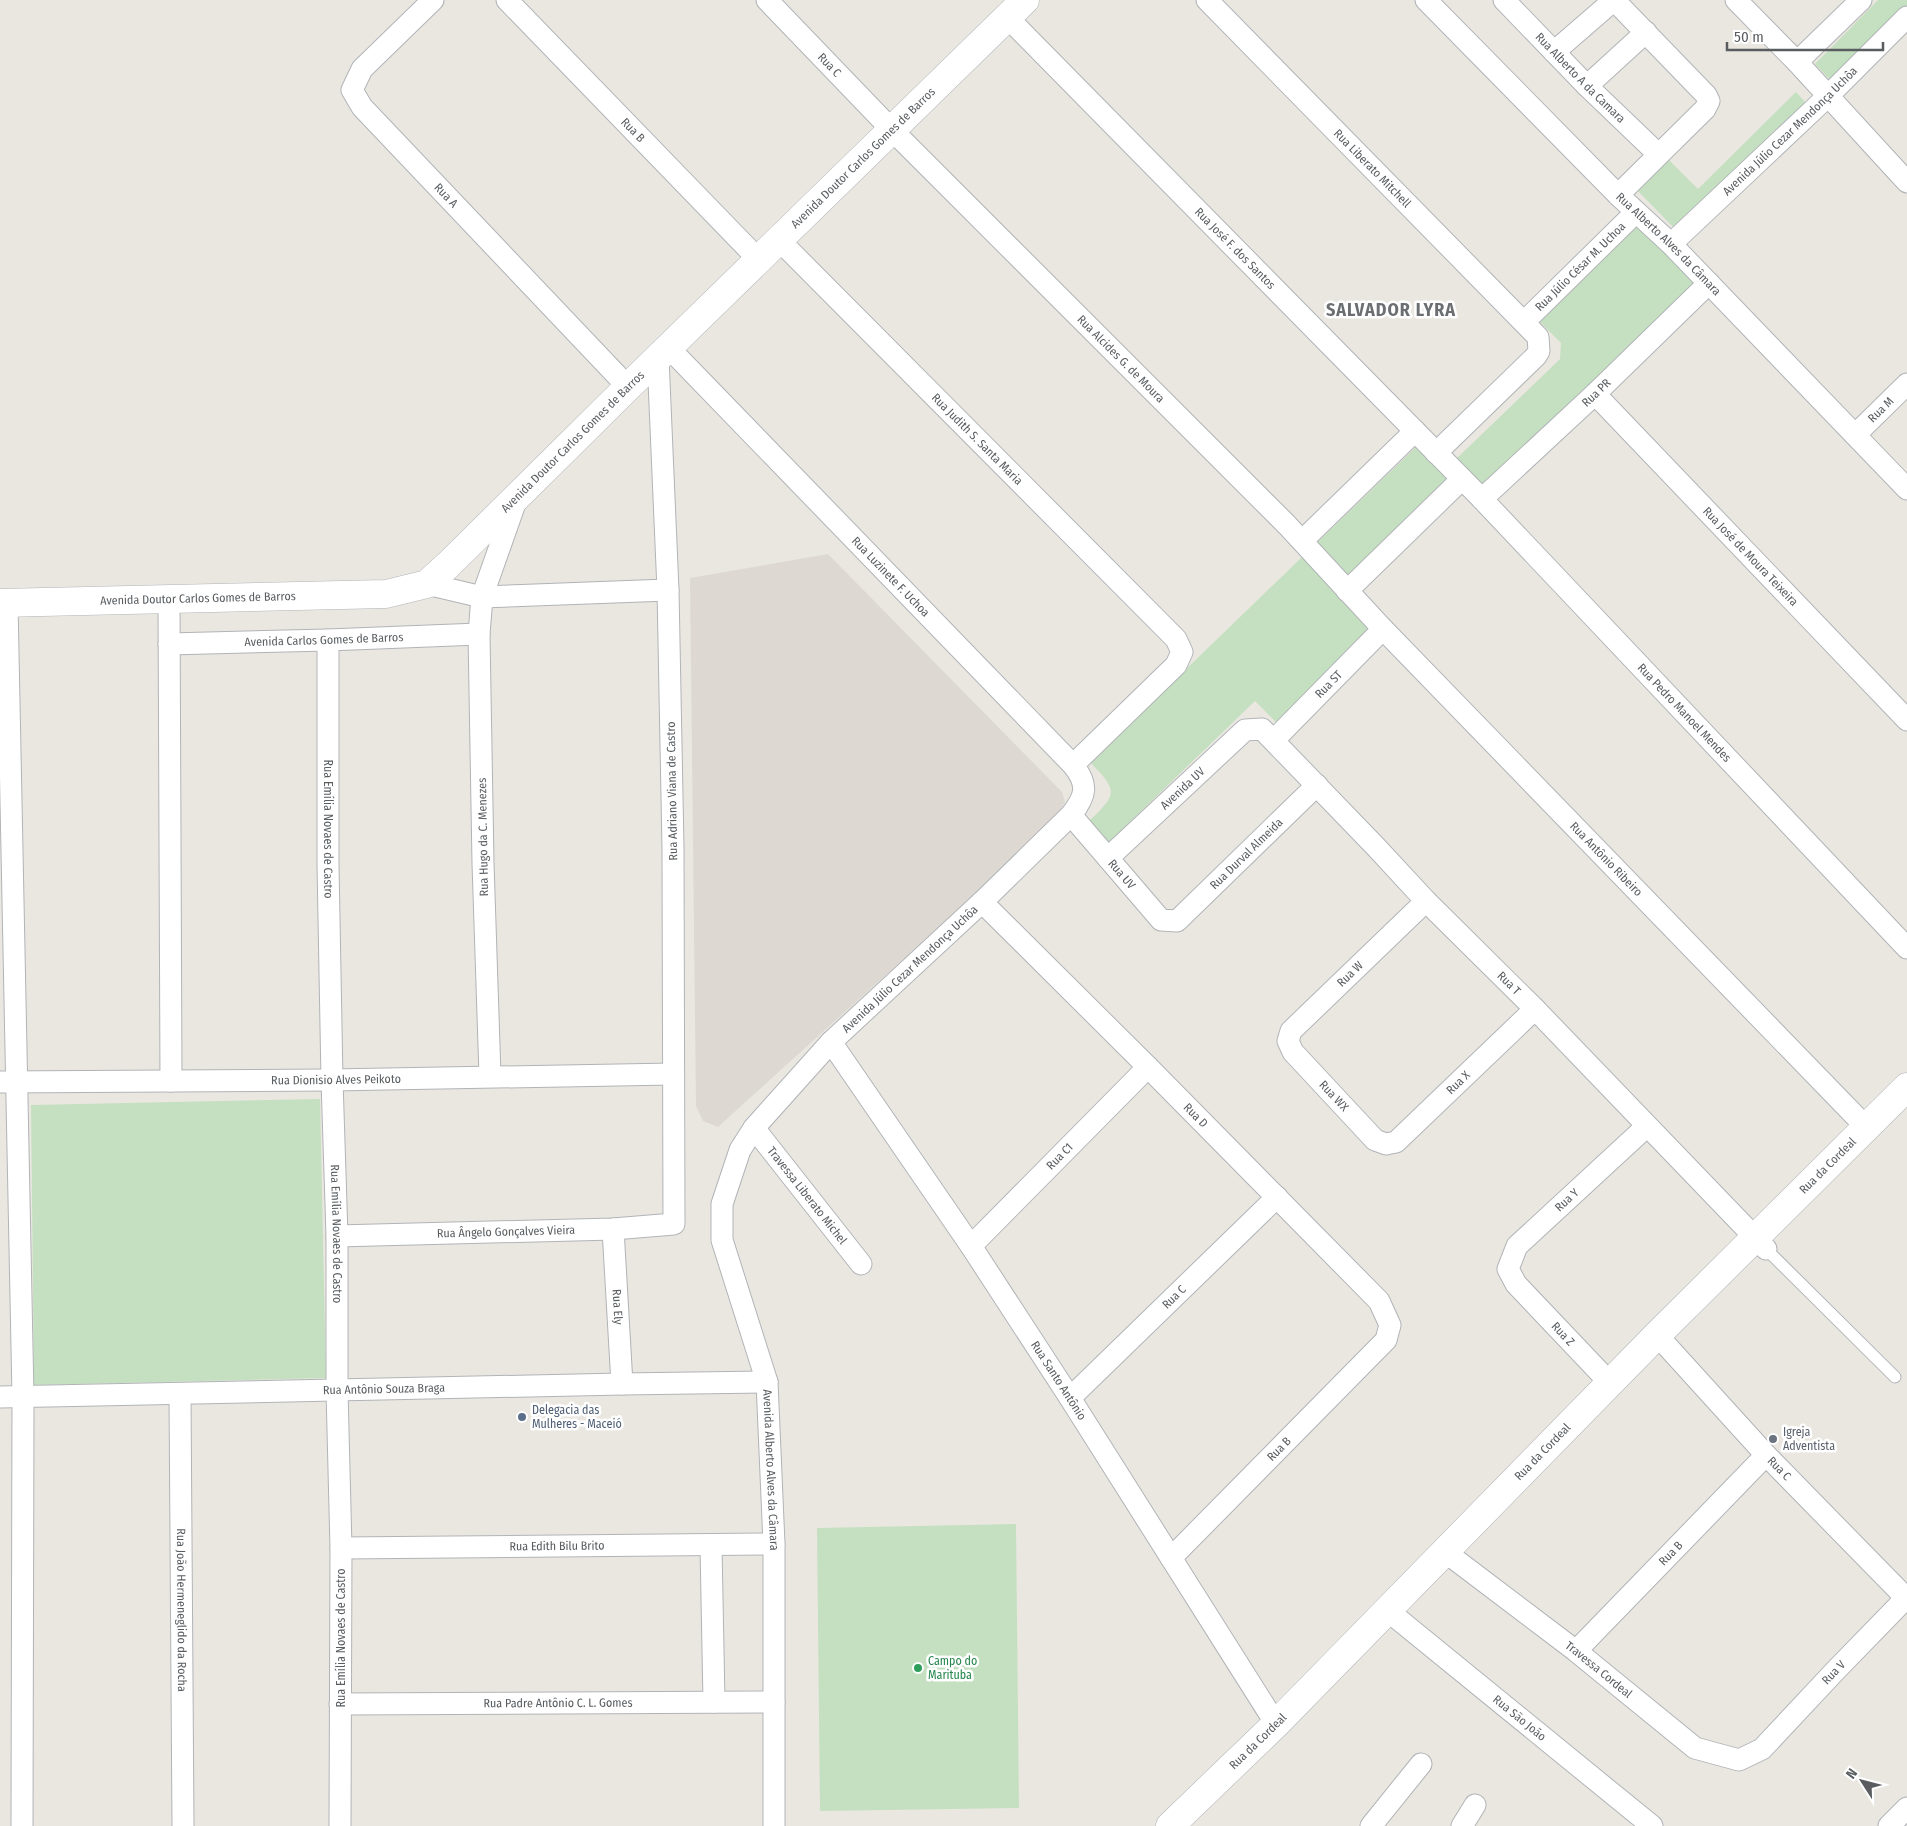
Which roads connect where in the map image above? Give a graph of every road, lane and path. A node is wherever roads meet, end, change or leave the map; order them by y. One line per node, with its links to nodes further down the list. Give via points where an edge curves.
1 (433, 0): 29 (street, Rua A, via 362,69 352,90 362,107)
2 (507, 0): 24 (street, Rua B)
3 (767, 0): 17 (street, Rua C)
4 (1207, 0): 26 (street, Rua Liberato Mitchell)
5 (1426, 0): 20 (street, Rua Alberto Alves da Câmara)
6 (1504, 0): 13 (street, Rua Alberto A da Camara)
7 (1614, 0): 12 (street); 13 (street)
8 (1736, 0): 14 (street)
9 (1861, 0): 14 (street)
10 (1016, 9): 17 (street, Avenida Doutor Carlos Gomes de Barros); 31 (street, Rua José F. dos Santos)
11 (1907, 17): 16 (street, Avenida Júlio Cezar Mendonça Uchôa)
12 (1646, 32): 15 (street); 18 (street, via 1709,101 1705,109)
13 (1554, 52): 15 (street, Rua Alberto A da Camara)
14 (1797, 62): 16 (street)
15 (1587, 86): 18 (street, Rua Alberto A da Camara)
16 (1828, 96): 19 (street); 23 (street, Avenida Júlio Cezar Mendonça Uchôa)
17 (892, 130): 22 (street, Avenida Doutor Carlos Gomes de Barros); 38 (street, Rua Alcides G. de Moura)
18 (1658, 154): 20 (street)
19 (1907, 182)
20 (1618, 195): 21 (street, Rua Alberto Alves da Câmara)
21 (1636, 212): 23 (street, Rua Alberto Alves da Câmara); 26 (street, Rua Júlio César M. Uchoa)
22 (779, 240): 24 (street, Avenida Doutor Carlos Gomes de Barros); 51 (street, Rua Judith S. Santa Maria, via 1176,639 1182,652 1176,665)
23 (1671, 244): 25 (street, Rua Alberto Alves da Câmara)
24 (758, 260): 27 (street, Avenida Doutor Carlos Gomes de Barros)
25 (1709, 283): 30 (street, Rua PR); 32 (street, Rua Alberto Alves da Câmara)
26 (1531, 329): 33 (street, via 1540,351)
27 (663, 353): 29 (street, Avenida Doutor Carlos Gomes de Barros); 40 (street, Rua Adriano Viana de Castro); 51 (street, Rua Luzinete F. Uchoa)
28 (1907, 384): 32 (street, Rua M)
29 (628, 387): 36 (street, Avenida Doutor Carlos Gomes de Barros)
30 (1595, 394): 37 (street, Rua PR); 49 (street, Rua José de Moura Teixeira)
31 (1415, 431): 33 (street, Rua José F. dos Santos); 38 (street)
32 (1855, 435): 35 (street, Rua Alberto Alves da Câmara)
33 (1436, 453): 34 (street, Rua José F. dos Santos)
34 (1462, 479): 37 (street, Rua Pedro Manoel Mendes); 41 (street)
35 (1907, 489)
36 (518, 496): 39 (street, Avenida Doutor Carlos Gomes de Barros); 42 (street, Rua Hugo da C. Menezes)
37 (1482, 499): 60 (street, Rua Pedro Manoel Mendes)
38 (1302, 541): 41 (street, Rua Alcides G. de Moura)
39 (427, 584): 42 (street); 43 (street, Avenida Doutor Carlos Gomes de Barros, via 386,594)
40 (668, 590): 42 (street); 65 (street, Rua Adriano Viana de Castro)
41 (1347, 590): 45 (street, Rua Antônio Ribeiro)
42 (482, 597): 46 (street, Rua Hugo da C. Menezes)
43 (169, 601): 44 (street, Avenida Doutor Carlos Gomes de Barros); 48 (street)
44 (3, 603): 52 (street)
45 (1383, 629): 50 (street, Rua ST); 72 (street, Rua Antônio Ribeiro)
46 (479, 634): 47 (street, Avenida Carlos Gomes de Barros); 66 (street, Rua Hugo da C. Menezes)
47 (328, 640): 48 (street, Avenida Carlos Gomes de Barros); 67 (street, Rua Emília Novaes de Castro)
48 (169, 644): 68 (street)
49 (1907, 720)
50 (1268, 735): 53 (street, Rua T); 55 (street, Avenida UV, via 1245,730)
51 (1073, 765): 54 (street, Rua Luzinete F. Uchoa, via 1084,786 1082,802)
52 (5, 769): 59 (street)
53 (1317, 785): 56 (street, Rua T); 58 (street, Rua Durval Almeida)
54 (1071, 815): 55 (street, Rua UV); 57 (street, Avenida Júlio Cezar Mendonça Uchôa)
55 (1108, 858): 58 (street, Rua UV, via 1161,920)
56 (1426, 901): 61 (street, Rua T); 63 (street, Rua W, via 1291,1031 1288,1041)
57 (982, 902): 62 (street, Avenida Júlio Cezar Mendonça Uchôa); 64 (street, Rua D)
58 (1177, 921)
59 (6, 928): 69 (street)
60 (1907, 948)
61 (1535, 1010): 71 (street, Rua T); 74 (street, Rua X, via 1396,1142 1386,1144)
62 (831, 1042): 73 (street, Avenida Júlio Cezar Mendonça Uchôa); 81 (street, Rua Santo Antônio)
63 (1293, 1052): 74 (street, Rua WX)
64 (1148, 1067): 75 (street, Rua D); 81 (street, Rua C1)
65 (673, 1074): 66 (street, Rua Dionisio Alves Peikoto); 76 (street, Rua Adriano Viana de Castro)
66 (490, 1076): 67 (street, Rua Dionisio Alves Peikoto)
67 (332, 1080): 68 (street, Rua Dionisio Alves Peikoto); 78 (street, Rua Emília Novaes de Castro)
68 (171, 1081): 69 (street, Rua Dionisio Alves Peikoto)
69 (8, 1082): 79 (street)
70 (1907, 1087): 72 (street, Rua da Cordeal)
71 (1647, 1126): 80 (street, Rua T); 83 (street, Rua Y, via 1517,1246 1508,1270)
72 (1866, 1127): 80 (street, Rua da Cordeal)
73 (754, 1128): 82 (street, Travessa Liberato Michel); 87 (street, Avenida Alberto Alves da Câmara, via 740,1150 722,1204 722,1240)
74 (1375, 1140)
75 (1277, 1197): 85 (street, Rua D, via 1379,1301 1390,1325); 94 (street, Rua C)
76 (674, 1224): 77 (street, Rua Ângelo Gonçalves Vieira)
77 (613, 1230): 78 (street, Rua Ângelo Gonçalves Vieira); 89 (street, Rua Ely)
78 (337, 1236): 90 (street, Rua Emília Novaes de Castro)
79 (10, 1239): 93 (street)
80 (1761, 1243): 84 (street, Rua da Cordeal); 86 (lane)
81 (971, 1246): 94 (street, Rua Santo Antônio)
82 (861, 1264)
83 (1516, 1284): 88 (street, Rua Z)
84 (1657, 1334): 88 (street, Rua da Cordeal); 95 (street, Rua C)
85 (1386, 1340): 100 (street, Rua B)
86 (1895, 1377)
87 (767, 1382): 89 (street, Rua Antônio Souza Braga); 96 (street, Avenida Alberto Alves da Câmara)
88 (1610, 1383): 99 (street, Rua da Cordeal)
89 (622, 1384): 90 (street, Rua Antônio Souza Braga)
90 (337, 1391): 91 (street, Rua Antônio Souza Braga); 98 (street, Rua Emília Novaes de Castro)
91 (180, 1395): 93 (street, Rua Antônio Souza Braga); 114 (street, Rua João Hermeneglido da Rocha)
92 (0, 1397): 93 (street, Rua Antônio Souza Braga)
93 (24, 1397): 113 (street)
94 (1070, 1398): 100 (street, Rua Santo Antônio)
95 (1766, 1455): 101 (street, Rua C); 103 (street, Rua B)
96 (774, 1544): 97 (street, Rua Edith Bilu Brito); 105 (street, Avenida Alberto Alves da Câmara)
97 (711, 1546): 98 (street, Rua Edith Bilu Brito); 104 (street)
98 (341, 1548): 106 (street, Rua Emília Novaes de Castro)
99 (1444, 1551): 102 (street, Rua da Cordeal); 103 (street, Travessa Cordeal)
100 (1171, 1558): 107 (street, Rua Santo Antônio)
101 (1906, 1598): 108 (street, Rua V)
102 (1387, 1610): 107 (street, Rua da Cordeal); 119 (street, Rua São João)
103 (1576, 1651): 108 (street, Travessa Cordeal, via 1695,1748 1739,1760)
104 (714, 1702): 105 (street, Rua Padre Antônio C. L. Gomes); 106 (street, Rua Padre Antônio C. L. Gomes)
105 (774, 1702): 116 (street, Avenida Alberto Alves da Câmara)
106 (340, 1704): 115 (street, Rua Emília Novaes de Castro)
107 (1276, 1724): 112 (street, Rua da Cordeal)
108 (1762, 1749)
109 (1421, 1764): 117 (street)
110 (1475, 1806): 118 (street)
111 (1907, 1808): 120 (street)
112 (1178, 1824)
113 (22, 1826)
114 (183, 1826)
115 (340, 1826)
116 (774, 1826)
117 (1370, 1826)
118 (1462, 1826)
119 (1652, 1826)
120 (1889, 1826)

